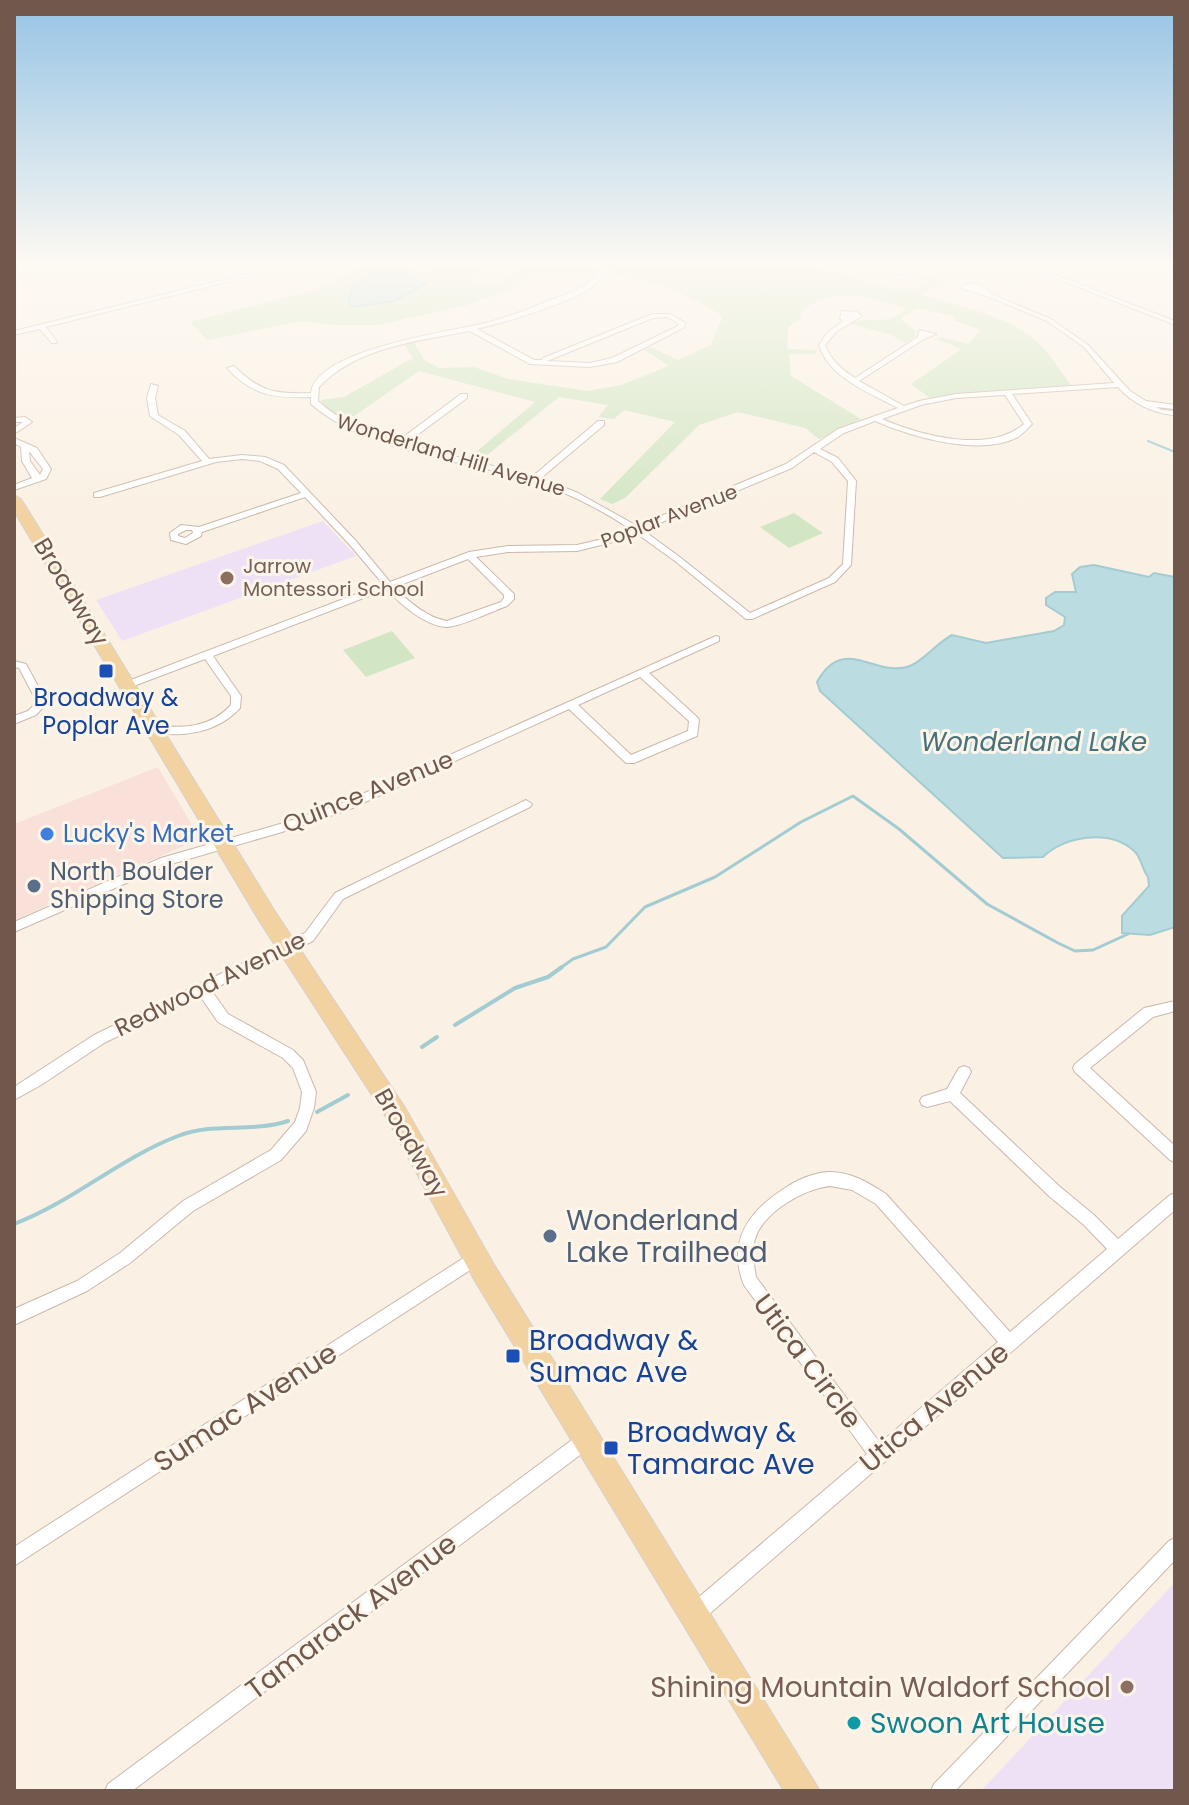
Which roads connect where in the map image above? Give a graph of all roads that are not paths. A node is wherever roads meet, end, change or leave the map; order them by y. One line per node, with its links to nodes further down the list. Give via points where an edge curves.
1 (384, 348): 16 (street, Wonderland Hill Avenue, via 325,376)
2 (508, 348): 8 (street)
3 (572, 348): 9 (street)
4 (638, 348): 10 (street, via 590,365)
5 (823, 348): 12 (street, via 829,363)
6 (906, 348): 12 (street)
7 (1087, 348): 13 (street)
8 (520, 355): 9 (street); 10 (street)
9 (545, 359): 10 (street)
10 (557, 364)
11 (231, 368): 16 (street, via 259,392)
12 (856, 380): 18 (street)
13 (1117, 385): 15 (street, Poplar Avenue); 19 (street, via 1160,412)
14 (154, 386): 28 (street, via 154,416 182,433)
15 (1007, 393): 18 (street, Poplar Avenue); 20 (street, via 1028,424 1009,438 958,442 898,431)
16 (313, 395): 25 (street, Wonderland Hill Avenue, via 327,416)
17 (464, 396): 25 (street)
18 (903, 408): 20 (street, Poplar Avenue)
19 (1175, 410)
20 (874, 418): 27 (street, Poplar Avenue)
21 (14, 420): 23 (street, via 28,422)
22 (601, 423): 30 (street)
23 (14, 432)
24 (14, 440): 26 (street)
25 (401, 443): 30 (street, Wonderland Hill Avenue)
26 (25, 446): 29 (street); 29 (street, via 47,469)
27 (814, 449): 36 (street, Poplar Avenue, via 748,486); 36 (street, Wonderland Hill Avenue, via 842,466 852,481 847,565 832,580 749,617)
28 (207, 462): 32 (street, via 256,458 281,467); 33 (street)
29 (36, 479): 31 (street)
30 (535, 479): 36 (street, Wonderland Hill Avenue, via 602,506)
31 (14, 488)
32 (306, 494): 35 (street); 38 (street)
33 (97, 495)
34 (14, 499): 43 (main road, Broadway)
35 (198, 530)
36 (636, 530): 37 (street, Poplar Avenue, via 585,547)
37 (469, 555): 38 (street, Poplar Avenue); 38 (street, via 509,594 504,604 448,624 436,622)
38 (387, 586): 40 (street, Poplar Avenue)
39 (716, 639): 42 (street, Quince Avenue)
40 (207, 654): 43 (street, Poplar Avenue); 47 (street, via 239,700 227,716)
41 (14, 664): 45 (street, via 23,666 42,703)
42 (641, 672): 44 (street, Quince Avenue); 44 (street, via 694,720 693,733 630,760)
43 (127, 685): 46 (main road, Broadway)
44 (570, 704): 50 (street, Quince Avenue, via 344,807)
45 (14, 720)
46 (154, 729): 47 (street); 48 (main road, Broadway)
47 (190, 731): 48 (street)
48 (169, 754): 50 (main road, Broadway)
49 (526, 804): 52 (street, Redwood Avenue, via 339,896 318,929)
50 (224, 844): 51 (street, Quince Avenue, via 165,861); 52 (main road, Broadway)
51 (14, 927)
52 (288, 948): 53 (street, Redwood Avenue); 62 (main road, Broadway, via 396,1113)
53 (203, 989): 56 (street, Redwood Avenue, via 76,1052); 63 (street, via 223,1018 298,1064 309,1092 301,1126 276,1155 188,1206 125,1258 82,1286)
54 (1175, 1006): 59 (street, via 1149,1012 1080,1068)
55 (964, 1072): 57 (street)
56 (14, 1094)
57 (952, 1094): 58 (street); 61 (street)
58 (927, 1101)
59 (1175, 1155)
60 (1175, 1200): 61 (street, Utica Avenue)
61 (1118, 1250): 64 (street, Utica Avenue)
62 (476, 1258): 65 (main road, Broadway); 68 (street, Sumac Avenue)
63 (14, 1317)
64 (1009, 1343): 66 (street, Utica Avenue); 66 (street, Utica Circle, via 866,1188 815,1179 758,1216 747,1234 749,1280)
65 (586, 1440): 69 (main road, Broadway); 71 (street, Tamarack Avenue)
66 (877, 1454): 69 (street, Utica Avenue)
67 (1175, 1547): 72 (street)
68 (14, 1557)
69 (693, 1615): 70 (main road, Broadway)
70 (798, 1789)
71 (115, 1791)
72 (941, 1791)

